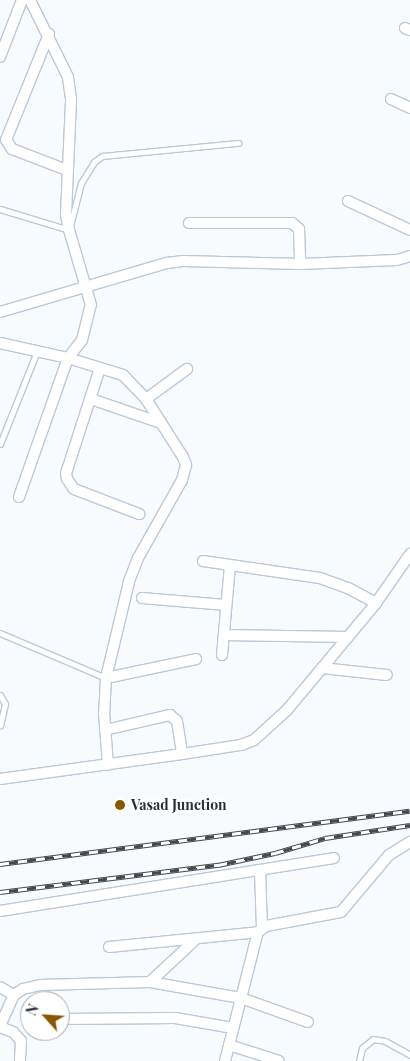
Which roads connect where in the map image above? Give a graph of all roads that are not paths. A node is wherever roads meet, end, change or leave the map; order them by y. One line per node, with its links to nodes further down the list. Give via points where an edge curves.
1 (22, 0): 4 (street)
2 (30, 0): 3 (street)
3 (48, 34): 8 (street, via 65,66 70,89); 8 (street, via 6,140 12,150)
4 (0, 57)
5 (391, 99): 6 (street)
6 (410, 108)
7 (238, 143): 12 (lane, via 102,156 94,162 81,183)
8 (67, 170): 12 (street)
9 (348, 201): 13 (street)
10 (0, 209): 12 (lane)
11 (189, 223): 15 (street, via 292,223 299,229)
12 (69, 230): 16 (street)
13 (410, 230)
14 (410, 256): 15 (street, via 397,260)
15 (300, 264): 16 (street, via 183,261)
16 (87, 287): 17 (street); 20 (street, via 91,298 90,314 82,340)
17 (1, 313)
18 (0, 343): 19 (street)
19 (37, 351): 20 (street); 26 (lane)
20 (68, 358): 21 (street); 28 (street)
21 (100, 368): 23 (street, via 124,375); 24 (street)
22 (187, 370): 23 (street)
23 (146, 399): 25 (street)
24 (91, 400): 25 (street); 29 (street, via 66,473 67,479 74,489)
25 (161, 424): 43 (street, via 183,457 185,471 133,570)
26 (3, 429): 27 (lane)
27 (0, 444)
28 (19, 497)
29 (139, 514)
30 (410, 554): 34 (street)
31 (204, 561): 32 (street)
32 (230, 564): 34 (street, via 320,578 342,585); 35 (street)
33 (142, 598): 35 (street)
34 (376, 603): 38 (street)
35 (226, 605): 37 (street)
36 (0, 633): 43 (lane)
37 (224, 635): 38 (street); 39 (street)
38 (348, 636): 41 (street)
39 (222, 655)
40 (196, 660): 43 (street)
41 (322, 668): 42 (street); 47 (street, via 287,710 254,740)
42 (387, 675)
43 (106, 678): 46 (street)
44 (0, 695): 45 (lane, via 5,704)
45 (0, 725)
46 (104, 730): 47 (street, via 170,715 177,720); 48 (street)
47 (182, 754): 48 (street)
48 (108, 765): 49 (street)
49 (0, 779)
50 (410, 842): 54 (street, via 389,855 341,912)
51 (334, 858): 52 (street)
52 (260, 871): 53 (street); 54 (street)
53 (0, 911)
54 (260, 930): 55 (street); 60 (street)
55 (195, 940): 56 (street); 57 (street)
56 (109, 947)
57 (150, 982): 59 (street, via 40,985); 60 (street)
58 (0, 988): 59 (street)
59 (14, 995): 63 (street)
60 (241, 998): 62 (street); 64 (street)
61 (70, 1019): 64 (street, via 175,1018)
62 (308, 1022)
63 (0, 1027): 67 (street, via 13,1032 21,1041)
64 (233, 1028): 65 (street)
65 (229, 1045): 68 (street); 69 (street)
66 (410, 1055): 70 (lane, via 386,1040 372,1039 362,1048)
67 (20, 1061)
68 (225, 1061)
69 (279, 1061)
70 (359, 1061)

